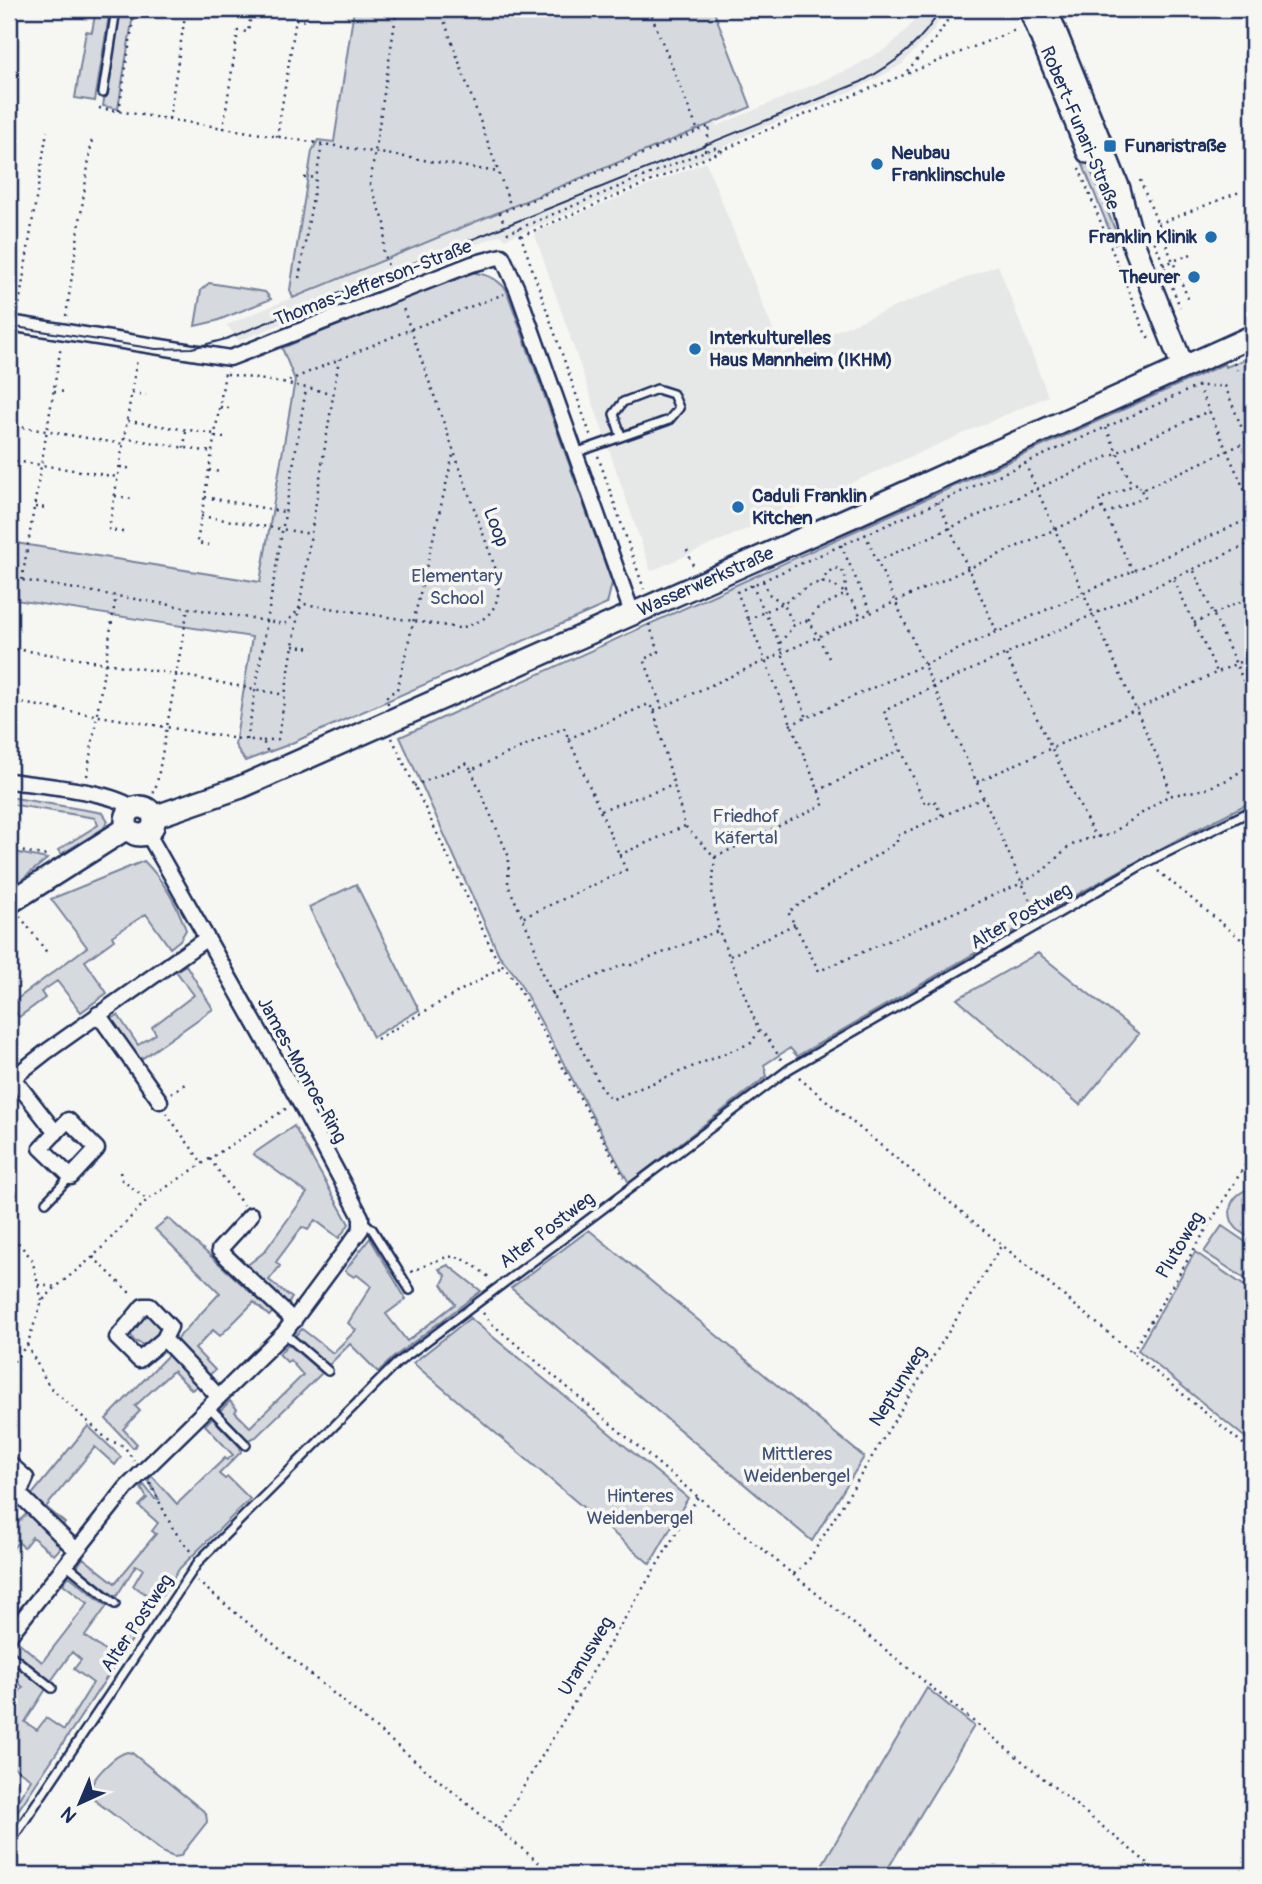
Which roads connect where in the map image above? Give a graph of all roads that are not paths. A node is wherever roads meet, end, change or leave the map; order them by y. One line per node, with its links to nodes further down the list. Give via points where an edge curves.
1 (116, 9): 4 (lane)
2 (1038, 12): 3 (street, Robert-Funari-Straße)
3 (1068, 65): 5 (street, Robert-Funari-Straße); 5 (street, Robert-Funari-Straße, via 1105,195)
4 (103, 93)
5 (1134, 245): 8 (street, Robert-Funari-Straße)
6 (12, 323): 10 (street, Thomas-Jefferson-Straße, via 230,358 502,256)
7 (1253, 336): 8 (street, Wasserwerkstraße)
8 (1183, 367): 11 (street, Wasserwerkstraße, via 861,525)
9 (621, 436): 9 (lane, via 669,420 678,408 673,394 657,389 623,402 614,414); 10 (lane)
10 (575, 453): 11 (street, Thomas-Jefferson-Straße)
11 (641, 609): 14 (street, Wasserwerkstraße, via 241,787)
12 (9, 781): 14 (street, via 107,796 129,804)
13 (1253, 810): 40 (lane, Alter Postweg, via 1147,862 789,1069 396,1364 188,1574)
14 (142, 819): 15 (street, Wasserwerkstraße); 16 (street, James-Monroe-Ring)
15 (10, 902)
16 (207, 938): 17 (street); 24 (street, James-Monroe-Ring)
17 (98, 1014): 18 (street); 19 (street)
18 (11, 1080): 20 (street)
19 (160, 1101)
20 (56, 1133): 21 (street, via 41,1148); 21 (street, via 68,1121 97,1149)
21 (71, 1177): 22 (lane)
22 (46, 1202)
23 (251, 1215): 26 (street, via 219,1250)
24 (362, 1221): 25 (lane, James-Monroe-Ring, via 372,1229); 26 (street, via 357,1236)
25 (410, 1290)
26 (294, 1321): 27 (street)
27 (284, 1333): 29 (lane); 30 (street)
28 (164, 1339): 28 (street, via 139,1360 117,1338 143,1306 150,1306 170,1326); 30 (street)
29 (328, 1371)
30 (214, 1402): 31 (lane); 34 (street, via 141,1471)
31 (246, 1445)
32 (9, 1463): 33 (street, via 26,1478)
33 (14, 1499): 34 (street)
34 (76, 1549): 35 (street)
35 (66, 1563): 36 (lane); 37 (street)
36 (115, 1604)
37 (9, 1636)
38 (9, 1654): 39 (lane)
39 (52, 1688)
40 (9, 1844)

